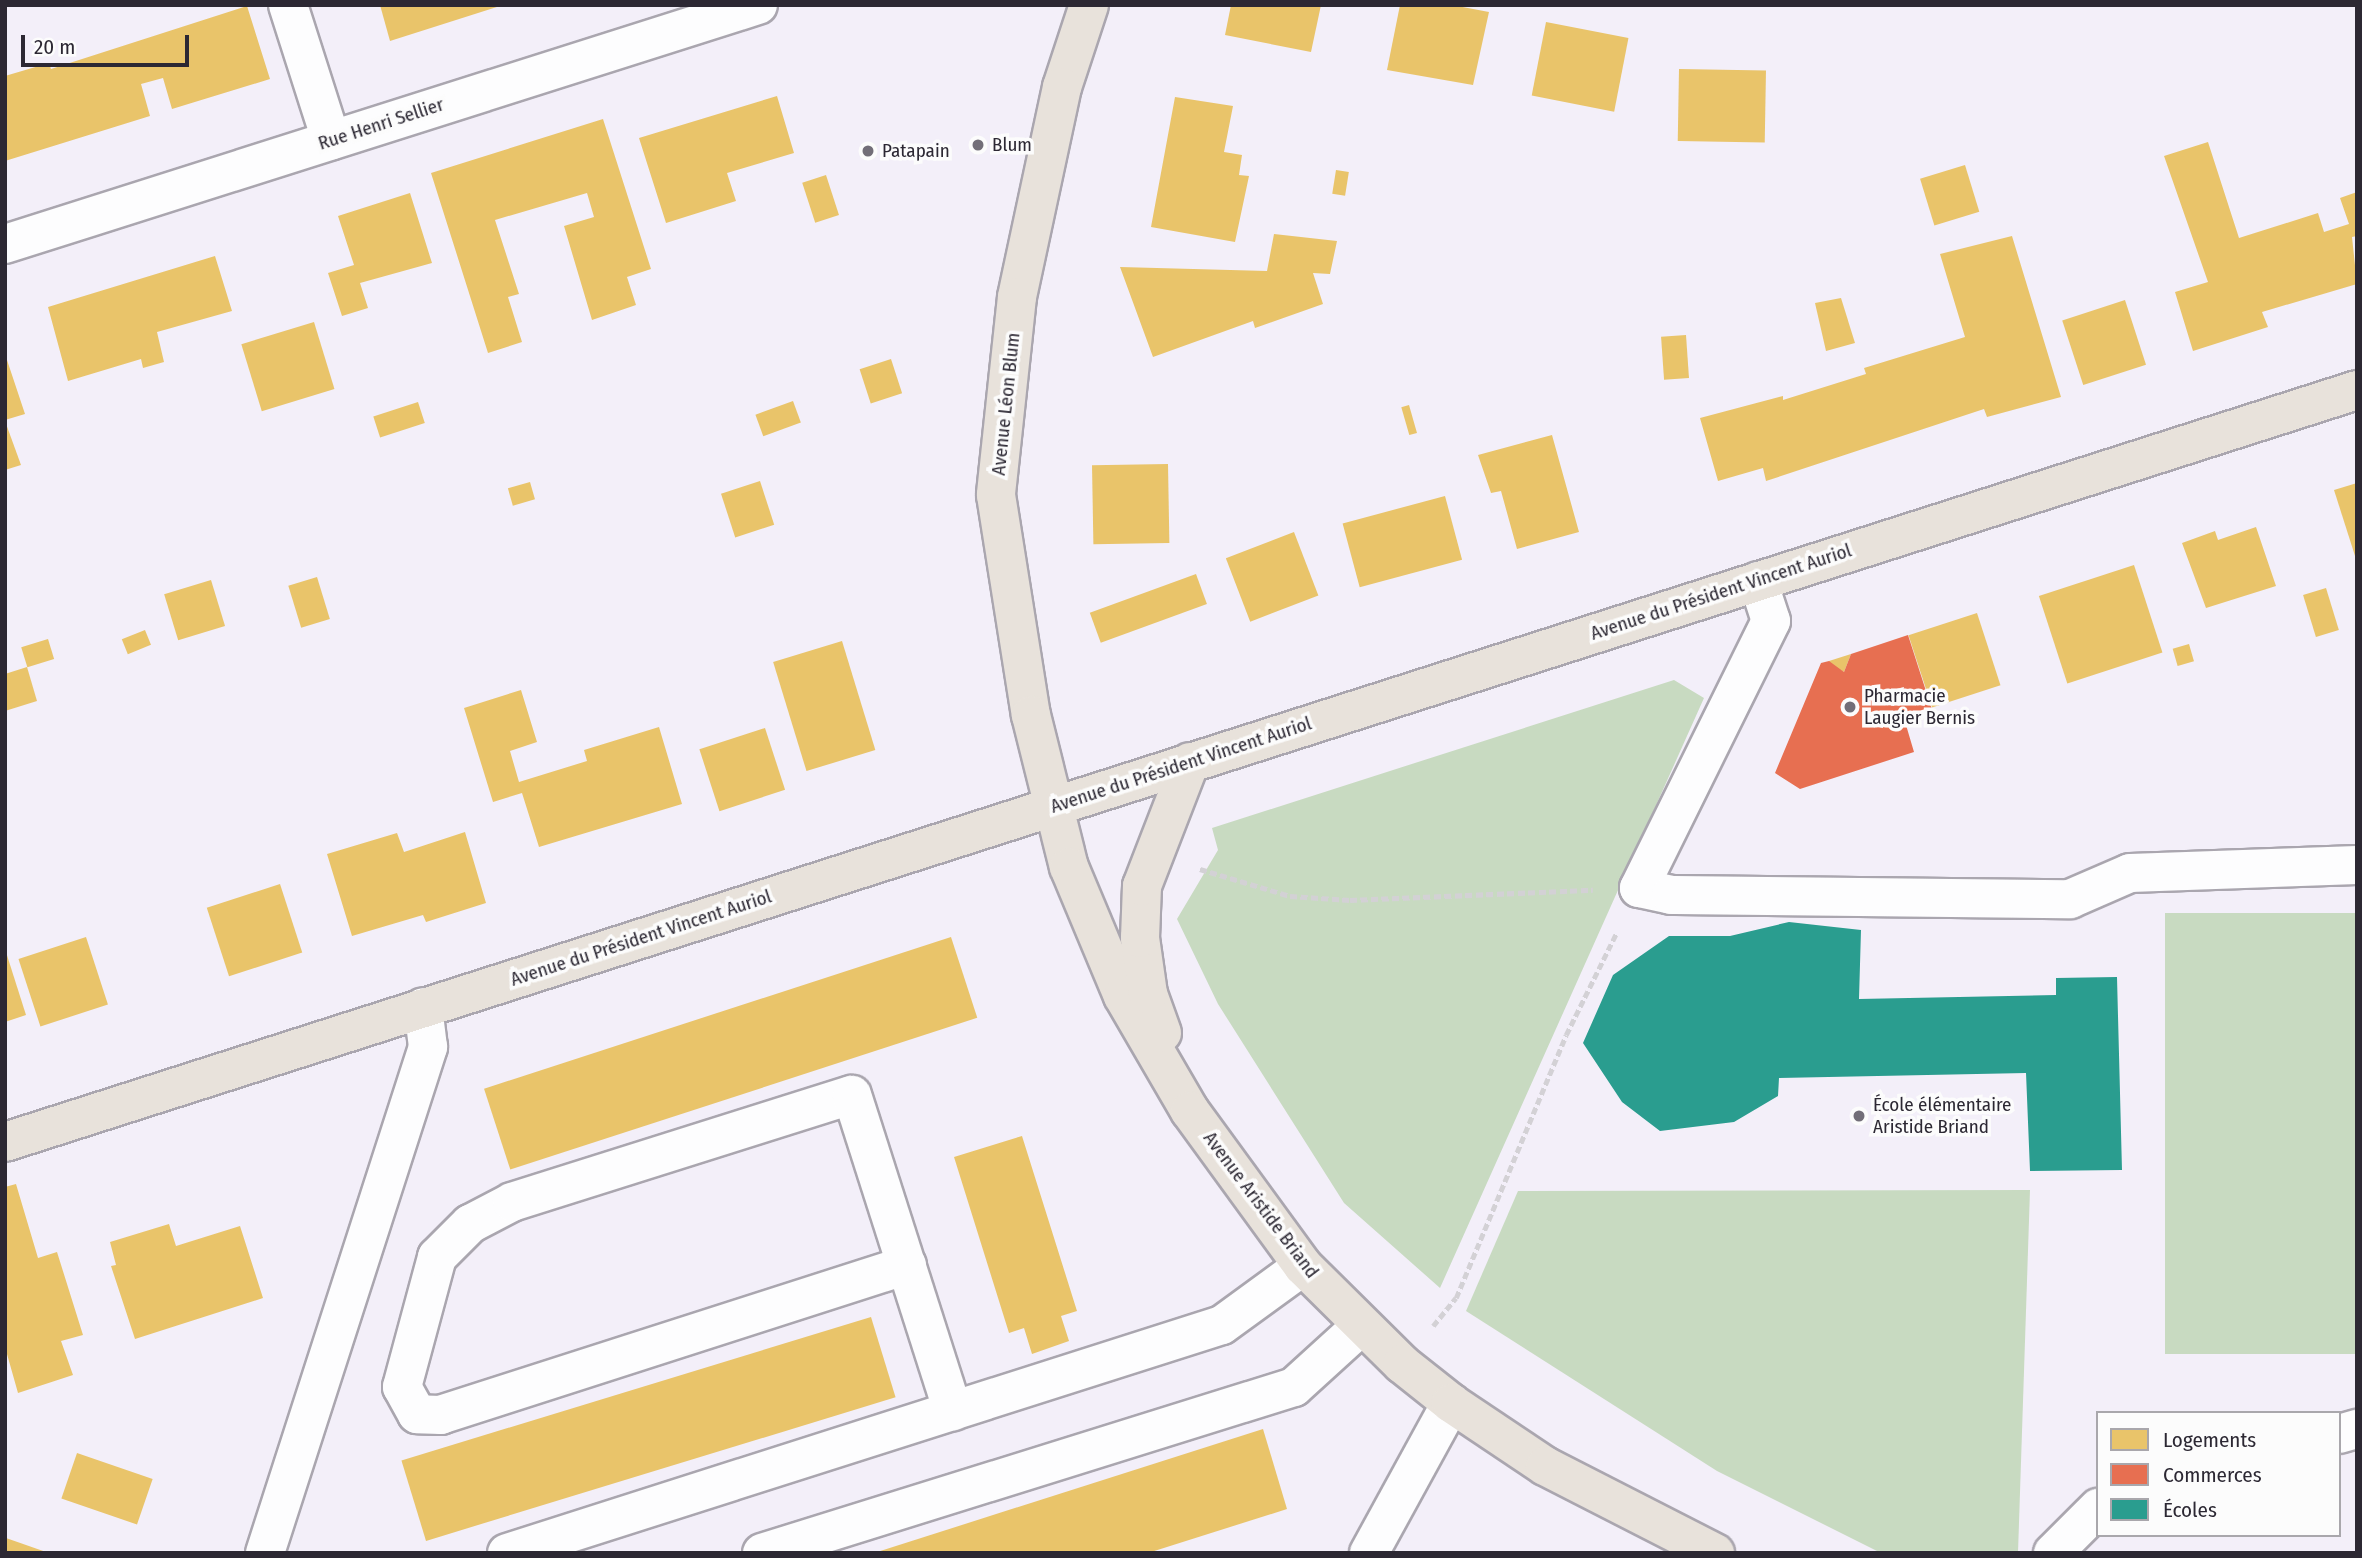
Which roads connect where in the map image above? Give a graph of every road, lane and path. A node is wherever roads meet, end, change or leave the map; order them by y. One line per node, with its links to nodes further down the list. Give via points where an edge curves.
1 (288, 5): 4 (street)
2 (758, 5): 4 (street, Rue Henri Sellier)
3 (1089, 5): 9 (main road, Avenue Léon Blum, via 1062,88 1017,297 996,495 1020,654)
4 (331, 140): 5 (street, Rue Henri Sellier)
5 (5, 244)
6 (2357, 390): 7 (main road, Avenue du Président Vincent Auriol)
7 (1758, 581): 8 (main road, Avenue du Président Vincent Auriol); 12 (street, via 1771,621)
8 (1190, 762): 9 (main road, Avenue du Président Vincent Auriol); 10 (main road)
9 (1053, 806): 13 (main road, Avenue du Président Vincent Auriol); 14 (main road, Avenue Aristide Briand, via 1069,867 1123,996)
10 (1156, 844): 12 (path, via 1199,869 1290,896 1350,900); 14 (main road, via 1142,886 1140,938 1148,994)
11 (2357, 865): 12 (street, via 2130,873 2070,899 1671,895)
12 (1639, 888): 19 (path, via 1566,1035 1456,1298)
13 (423, 1007): 15 (main road, Avenue du Président Vincent Auriol); 23 (street, via 428,1047)
14 (1190, 1111): 17 (main road, Avenue Aristide Briand)
15 (5, 1142)
16 (906, 1265): 16 (street, via 852,1095 512,1202 470,1224 437,1257 402,1387 417,1415 442,1415); 21 (street)
17 (1303, 1266): 18 (main road, Avenue Aristide Briand); 21 (street, via 1223,1325)
18 (1361, 1326): 19 (main road, Avenue Aristide Briand); 25 (street, via 1294,1387)
19 (1402, 1364): 20 (main road, Avenue Aristide Briand)
20 (1451, 1403): 26 (street); 27 (main road, Avenue Aristide Briand, via 1545,1466)
21 (954, 1410): 24 (street)
22 (2096, 1510): 28 (street)
23 (265, 1553)
24 (507, 1553)
25 (762, 1553)
26 (1369, 1553)
27 (1715, 1553)
28 (2053, 1553)

